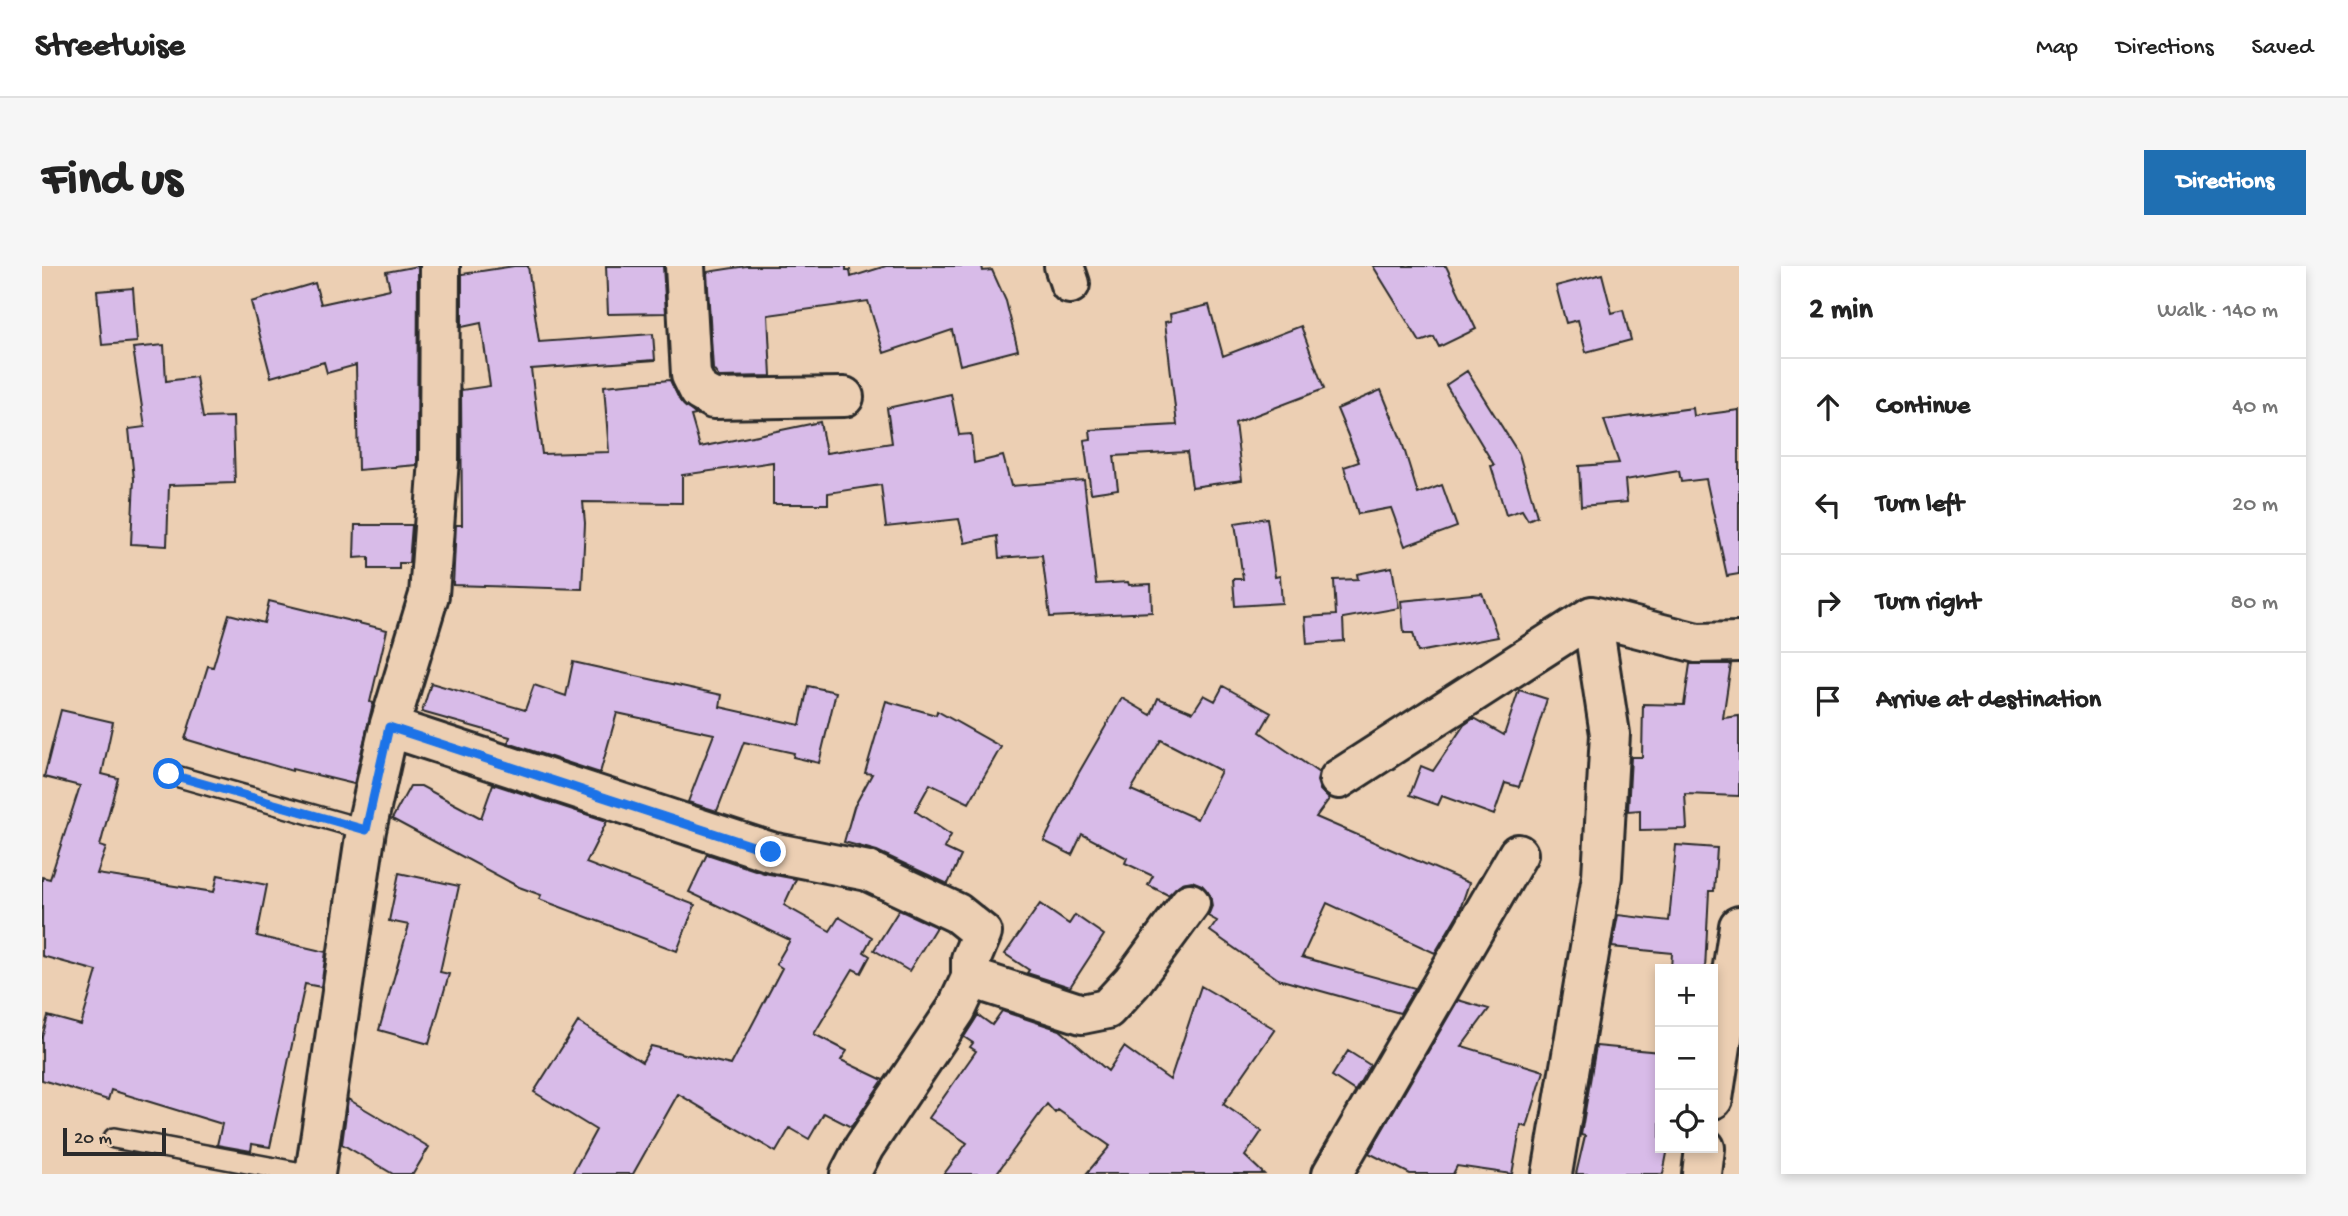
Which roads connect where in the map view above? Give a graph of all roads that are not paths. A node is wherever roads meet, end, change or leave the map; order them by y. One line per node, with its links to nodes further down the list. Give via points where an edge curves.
1 (440, 266): 6 (street, via 439,460 429,595)
2 (685, 266): 3 (street, via 691,374 699,391 713,399)
3 (844, 397)
4 (1592, 616): 5 (street, via 1697,643); 8 (street); 21 (street, via 1610,734 1602,876)
5 (1739, 642)
6 (389, 727): 9 (street); 13 (street, via 771,852 868,871 957,913 982,933 971,959)
7 (169, 774): 9 (lane)
8 (1339, 779)
9 (366, 830): 18 (street)
10 (1518, 854): 20 (street)
11 (1190, 903): 13 (street, via 1107,1009 1082,1014)
12 (1739, 926): 14 (street)
13 (971, 978): 19 (street, via 957,1010)
14 (1714, 1090)
15 (114, 1138): 17 (lane)
16 (1704, 1153): 22 (street)
17 (307, 1174)
18 (315, 1174)
19 (850, 1174)
20 (1332, 1174)
21 (1552, 1174)
22 (1702, 1174)

